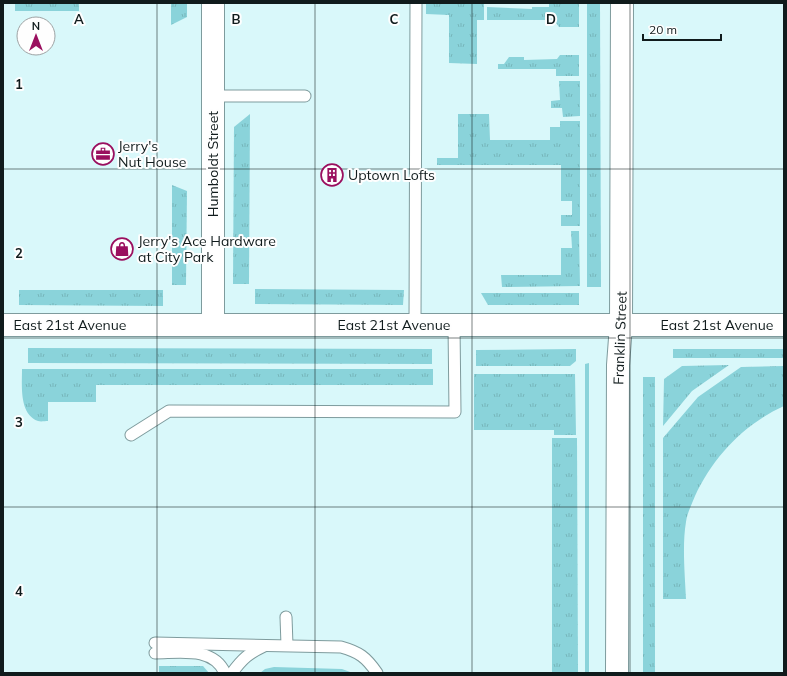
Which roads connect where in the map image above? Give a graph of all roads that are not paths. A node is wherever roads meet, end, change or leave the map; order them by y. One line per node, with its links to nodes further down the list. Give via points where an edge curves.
1 (213, 3): 4 (street, Humboldt Street)
2 (416, 3): 8 (lane)
3 (622, 3): 10 (street, Franklin Street)
4 (213, 96): 5 (lane); 7 (street, Humboldt Street)
5 (305, 96)
6 (3, 325): 7 (street, East 21st Avenue)
7 (213, 325): 8 (street, East 21st Avenue)
8 (415, 325): 9 (street, East 21st Avenue)
9 (454, 325): 10 (street, East 21st Avenue); 12 (lane, via 455,412 168,411)
10 (621, 325): 11 (street, East 21st Avenue); 19 (street, Franklin Street, via 618,365)
11 (784, 325)
12 (131, 435)
13 (286, 617): 15 (lane)
14 (266, 645): 15 (lane); 16 (lane, via 155,648 205,654 218,662); 17 (lane, via 240,661)
15 (287, 645): 18 (lane, via 340,647 355,651 368,660)
16 (225, 673)
17 (232, 673)
18 (377, 673)
19 (617, 673)

